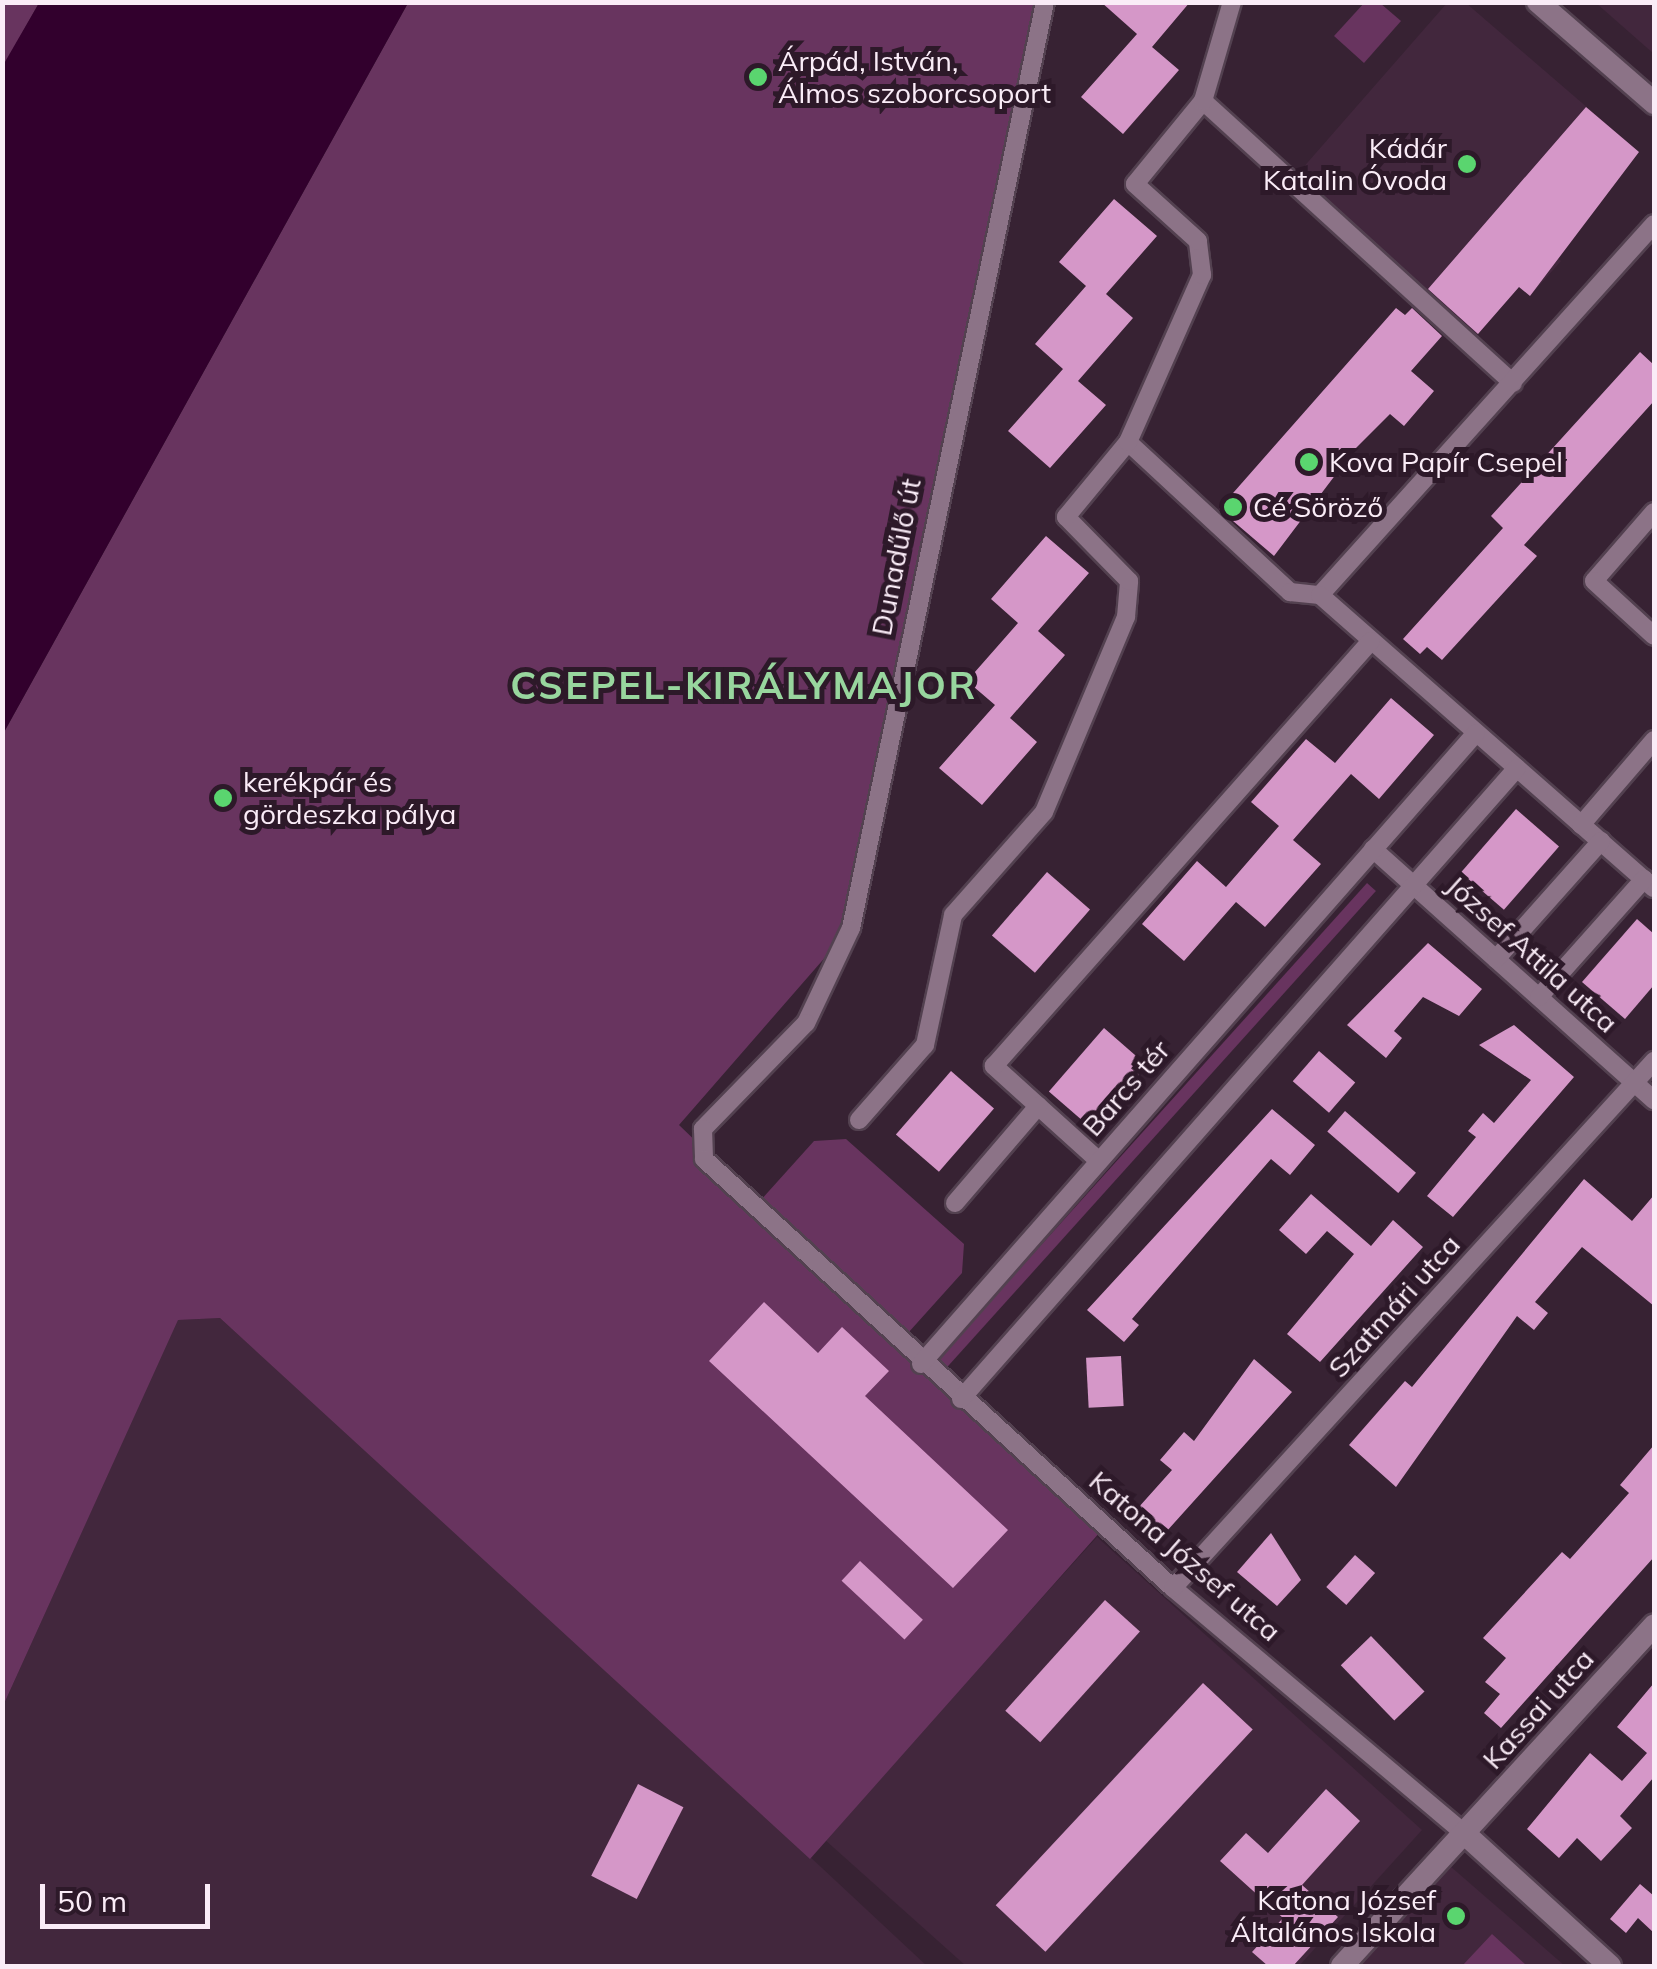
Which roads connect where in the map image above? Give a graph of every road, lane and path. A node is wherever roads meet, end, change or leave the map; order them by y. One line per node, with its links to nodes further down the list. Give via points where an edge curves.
1 (1045, 2): 29 (street, Dunadűlő út, via 851,928 806,1024 703,1129 704,1159)
2 (1232, 2): 4 (street)
3 (1538, 2): 5 (street)
4 (1204, 101): 7 (street); 8 (street, via 1135,184 1198,241 1202,275)
5 (1654, 103)
6 (1654, 224): 7 (street)
7 (1513, 384): 10 (street)
8 (1128, 442): 10 (street, via 1290,592); 27 (street, via 1066,517 1129,581 1126,618 1044,812 953,915 925,1044)
9 (1654, 512): 11 (street, via 1594,581)
10 (1320, 594): 12 (street)
11 (1654, 636)
12 (1371, 641): 13 (street); 26 (street, via 994,1066)
13 (1476, 732): 15 (street); 18 (street, Barcs tér)
14 (1654, 740): 16 (street)
15 (1517, 768): 16 (street); 20 (street)
16 (1582, 824): 17 (street)
17 (1600, 841): 19 (street); 21 (street)
18 (1373, 849): 20 (street, József Attila utca); 28 (street, Barcs tér)
19 (1650, 884): 22 (street)
20 (1414, 885): 21 (street, József Attila utca); 32 (street)
21 (1496, 959): 22 (street, József Attila utca)
22 (1539, 998): 24 (street, József Attila utca)
23 (1654, 1060): 24 (street, Szatmári utca)
24 (1635, 1082): 25 (street, József Attila utca); 33 (street, Szatmári utca)
25 (1654, 1100)
26 (1038, 1106): 28 (street); 30 (street)
27 (859, 1120)
28 (1099, 1161): 31 (street, Barcs tér)
29 (727, 1184): 31 (street, Katona József utca)
30 (955, 1203)
31 (921, 1364): 32 (street, Katona József utca)
32 (961, 1399): 33 (street, Katona József utca)
33 (1173, 1588): 35 (street, Katona József utca)
34 (1654, 1625): 35 (street, Kassai utca)
35 (1465, 1834): 36 (street, Kassai utca); 37 (street, Katona József utca)
36 (1342, 1966)
37 (1610, 1966)

